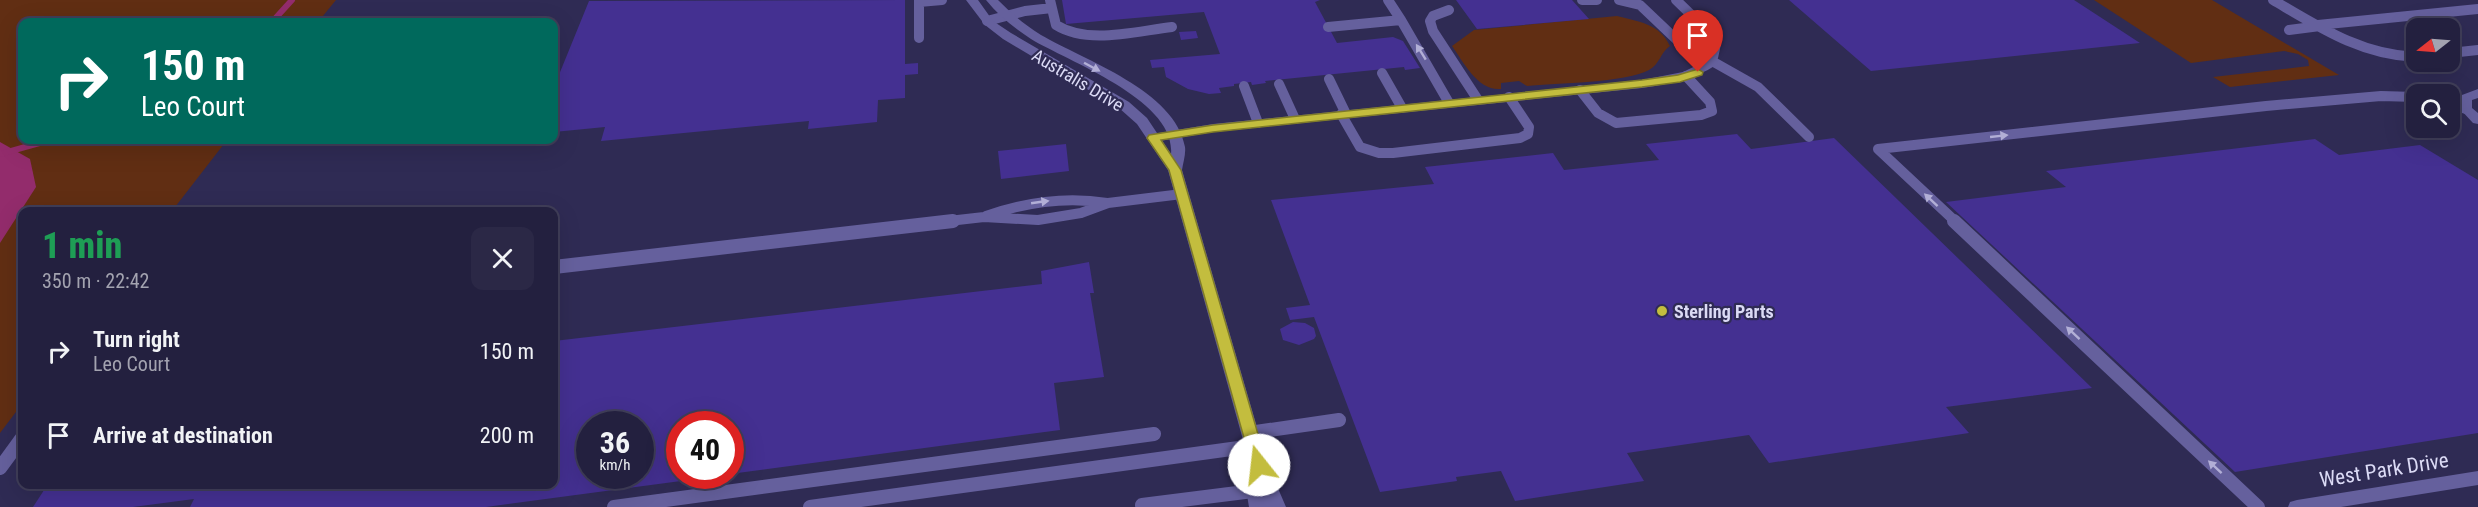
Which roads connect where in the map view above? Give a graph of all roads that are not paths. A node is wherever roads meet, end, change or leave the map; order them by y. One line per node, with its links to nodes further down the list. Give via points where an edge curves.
1 (942, 0): 10 (lane)
2 (972, 0): 16 (street, Australis Drive)
3 (992, 0): 14 (street, Australis Drive)
4 (1388, 0): 15 (lane)
5 (1582, 0): 6 (lane)
6 (1597, 0)
7 (1619, 0): 25 (lane, via 1640,5 1680,43)
8 (1676, 0): 25 (lane, via 1711,34 1716,44)
9 (2272, 0): 17 (lane)
10 (919, 1): 21 (lane)
11 (1051, 4): 14 (lane); 18 (lane, via 1056,25 1070,33)
12 (1449, 9): 35 (lane, via 1433,16 1433,31)
13 (2478, 9): 17 (lane)
14 (1005, 15): 16 (lane); 43 (street, Australis Drive, one-way to 43, via 1027,32 1142,96)
15 (1401, 20): 19 (lane); 36 (lane, one-way to 15)
16 (987, 21): 45 (street, Australis Drive, via 1038,56 1124,105)
17 (2319, 26): 20 (lane); 24 (lane, via 2374,52)
18 (1172, 27)
19 (1328, 27)
20 (2289, 30)
21 (919, 38)
22 (2478, 50): 23 (lane)
23 (2460, 52)
24 (2406, 56)
25 (1712, 62): 27 (street); 44 (lane, via 1758,87)
26 (1382, 73): 37 (lane)
27 (1686, 76): 31 (street); 31 (lane, via 1710,102 1712,111 1616,123 1598,113)
28 (1329, 79): 39 (lane)
29 (1280, 84): 40 (lane)
30 (1244, 86): 42 (lane)
31 (1580, 90): 33 (street)
32 (2478, 93): 38 (street, via 2466,98)
33 (1509, 97): 35 (street); 39 (lane, via 1529,127 1520,138 1393,153 1360,147)
34 (2406, 97): 62 (lane, one-way to 34, via 1878,149 2266,106)
35 (1478, 100): 36 (street)
36 (1449, 103): 37 (street)
37 (1402, 108): 39 (street)
38 (2472, 110): 41 (street)
39 (1344, 114): 40 (street)
40 (1295, 119): 42 (street)
41 (2478, 120)
42 (1258, 123): 43 (street)
43 (1174, 134): 45 (street); 46 (street, Australis Drive, via 1178,148)
44 (1809, 137)
45 (1153, 138): 46 (street, Australis Drive)
46 (1175, 170): 47 (street, Australis Drive)
47 (1182, 194): 48 (lane); 53 (street, Australis Drive)
48 (1108, 203): 49 (lane, via 1081,213 1038,220); 49 (lane, one-way to 48, via 1005,209 1057,200 1084,198)
49 (984, 217): 50 (lane)
50 (558, 267)
51 (1339, 420): 53 (lane)
52 (1154, 434): 59 (lane)
53 (1251, 439): 57 (street, Australis Drive); 60 (lane)
54 (18, 443): 55 (lane)
55 (0, 468)
56 (2478, 477): 63 (street, West Park Drive)
57 (1262, 496): 58 (lane); 61 (street, Australis Drive)
58 (1142, 506)
59 (614, 507)
60 (810, 507)
61 (1277, 507)
62 (2258, 507)
63 (2297, 507)

